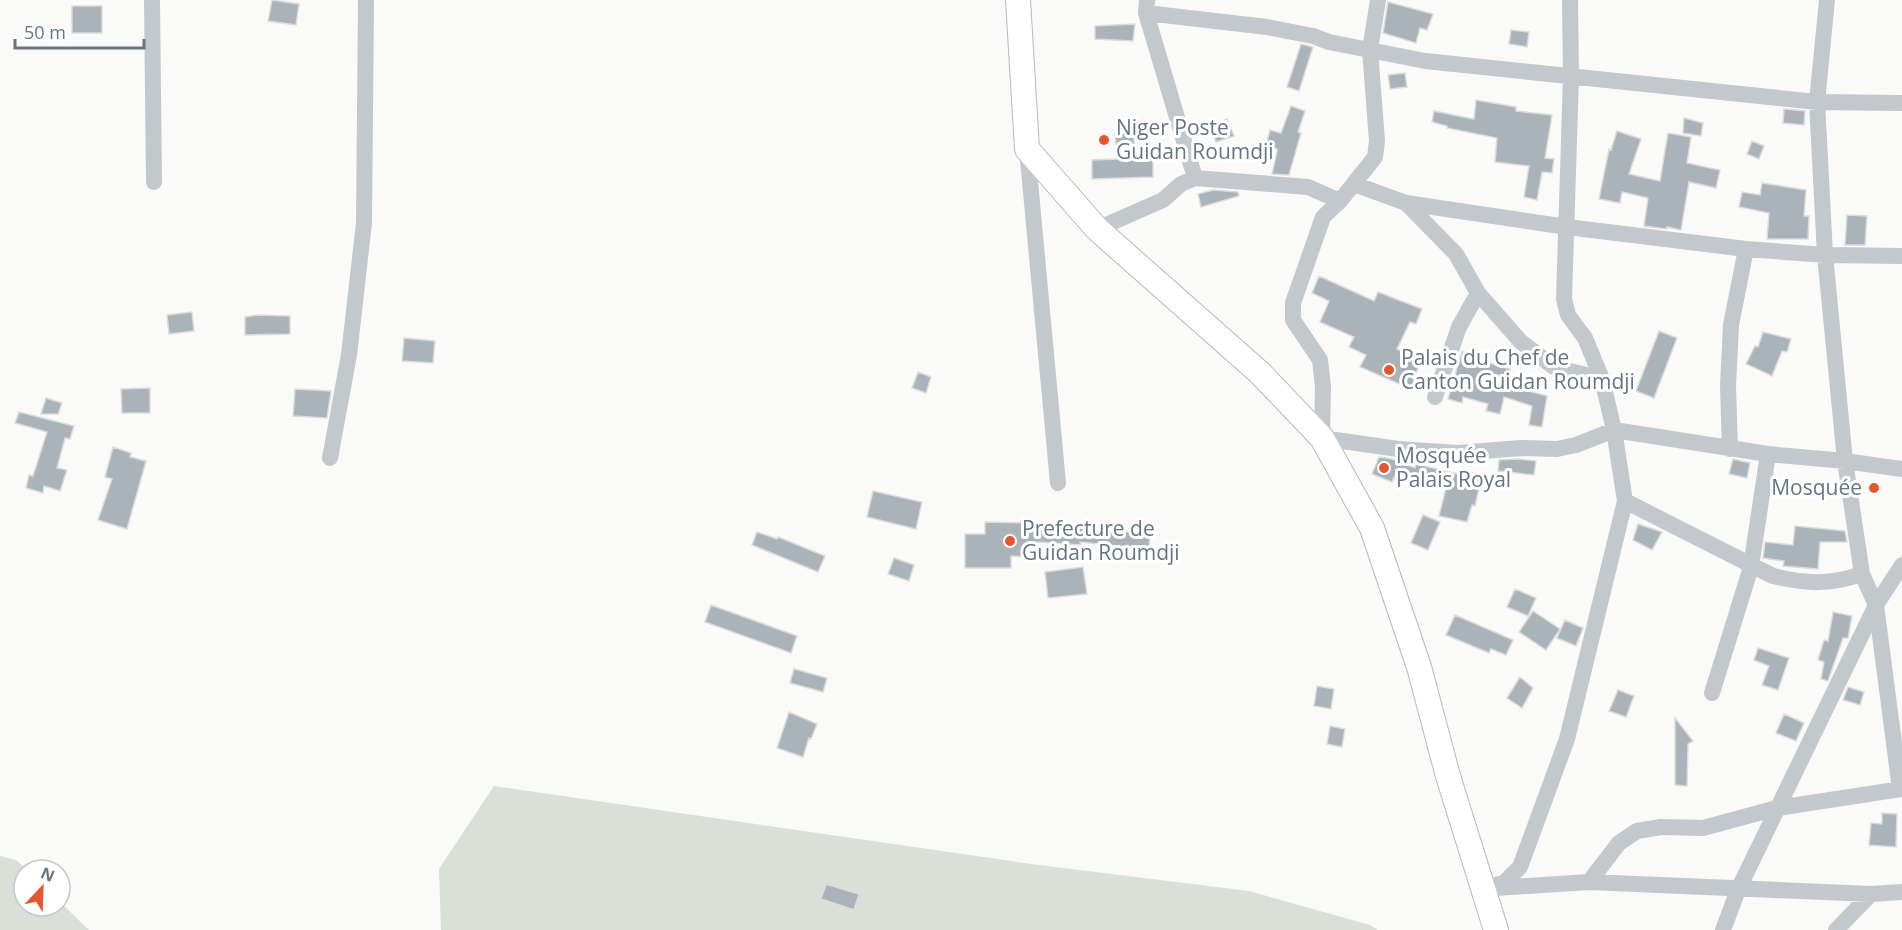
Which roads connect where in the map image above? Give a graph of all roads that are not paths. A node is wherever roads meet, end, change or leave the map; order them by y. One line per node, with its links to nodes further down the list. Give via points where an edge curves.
1 (152, 0): 14 (street)
2 (366, 0): 30 (street, via 364,223 349,355)
3 (1018, 0): 12 (street)
4 (1378, 0): 8 (street)
5 (1570, 0): 9 (street)
6 (1827, 0): 10 (street)
7 (1146, 6): 8 (street); 13 (street)
8 (1370, 50): 9 (street, via 1415,59); 15 (street, via 1377,141 1375,156)
9 (1571, 76): 10 (street); 18 (street)
10 (1817, 102): 11 (street); 21 (street)
11 (1902, 103)
12 (1027, 149): 19 (street); 33 (street)
13 (1195, 178): 16 (street, via 1308,187); 19 (street, via 1163,200)
14 (154, 182)
15 (1354, 184): 16 (street); 17 (street)
16 (1340, 201): 27 (street, via 1323,217 1293,303 1293,321 1320,360)
17 (1406, 203): 18 (street); 23 (street, via 1456,254)
18 (1567, 227): 20 (street); 24 (street, via 1564,299 1568,315 1584,338)
19 (1097, 229): 27 (street, via 1260,373)
20 (1746, 249): 21 (street); 28 (street, via 1731,325)
21 (1825, 255): 22 (street); 31 (street)
22 (1902, 256)
23 (1478, 293): 24 (street, via 1521,342 1554,367); 25 (street, via 1459,327)
24 (1602, 379): 26 (street)
25 (1436, 397)
26 (1614, 430): 27 (street, via 1557,449 1458,453); 28 (street); 34 (street)
27 (1322, 438): 43 (street, via 1372,528 1419,667)
28 (1730, 449): 29 (street)
29 (1768, 454): 31 (street); 36 (street)
30 (330, 458)
31 (1845, 461): 32 (street); 37 (street)
32 (1902, 470)
33 (1058, 483)
34 (1625, 501): 36 (street); 43 (street, via 1563,750 1520,867 1505,882)
35 (1902, 565): 38 (street)
36 (1751, 567): 37 (street, via 1798,582 1820,583); 39 (street)
37 (1862, 574): 38 (street)
38 (1876, 605): 40 (street); 41 (street)
39 (1712, 693)
40 (1901, 789): 41 (street)
41 (1777, 808): 42 (street, via 1703,828 1637,831 1619,843); 44 (street)
42 (1589, 882): 43 (street); 44 (street)
43 (1483, 889): 47 (street)
44 (1738, 890): 46 (street); 48 (street)
45 (1902, 892): 46 (street)
46 (1871, 894): 49 (street)
47 (1496, 930)
48 (1723, 930)
49 (1836, 930)

